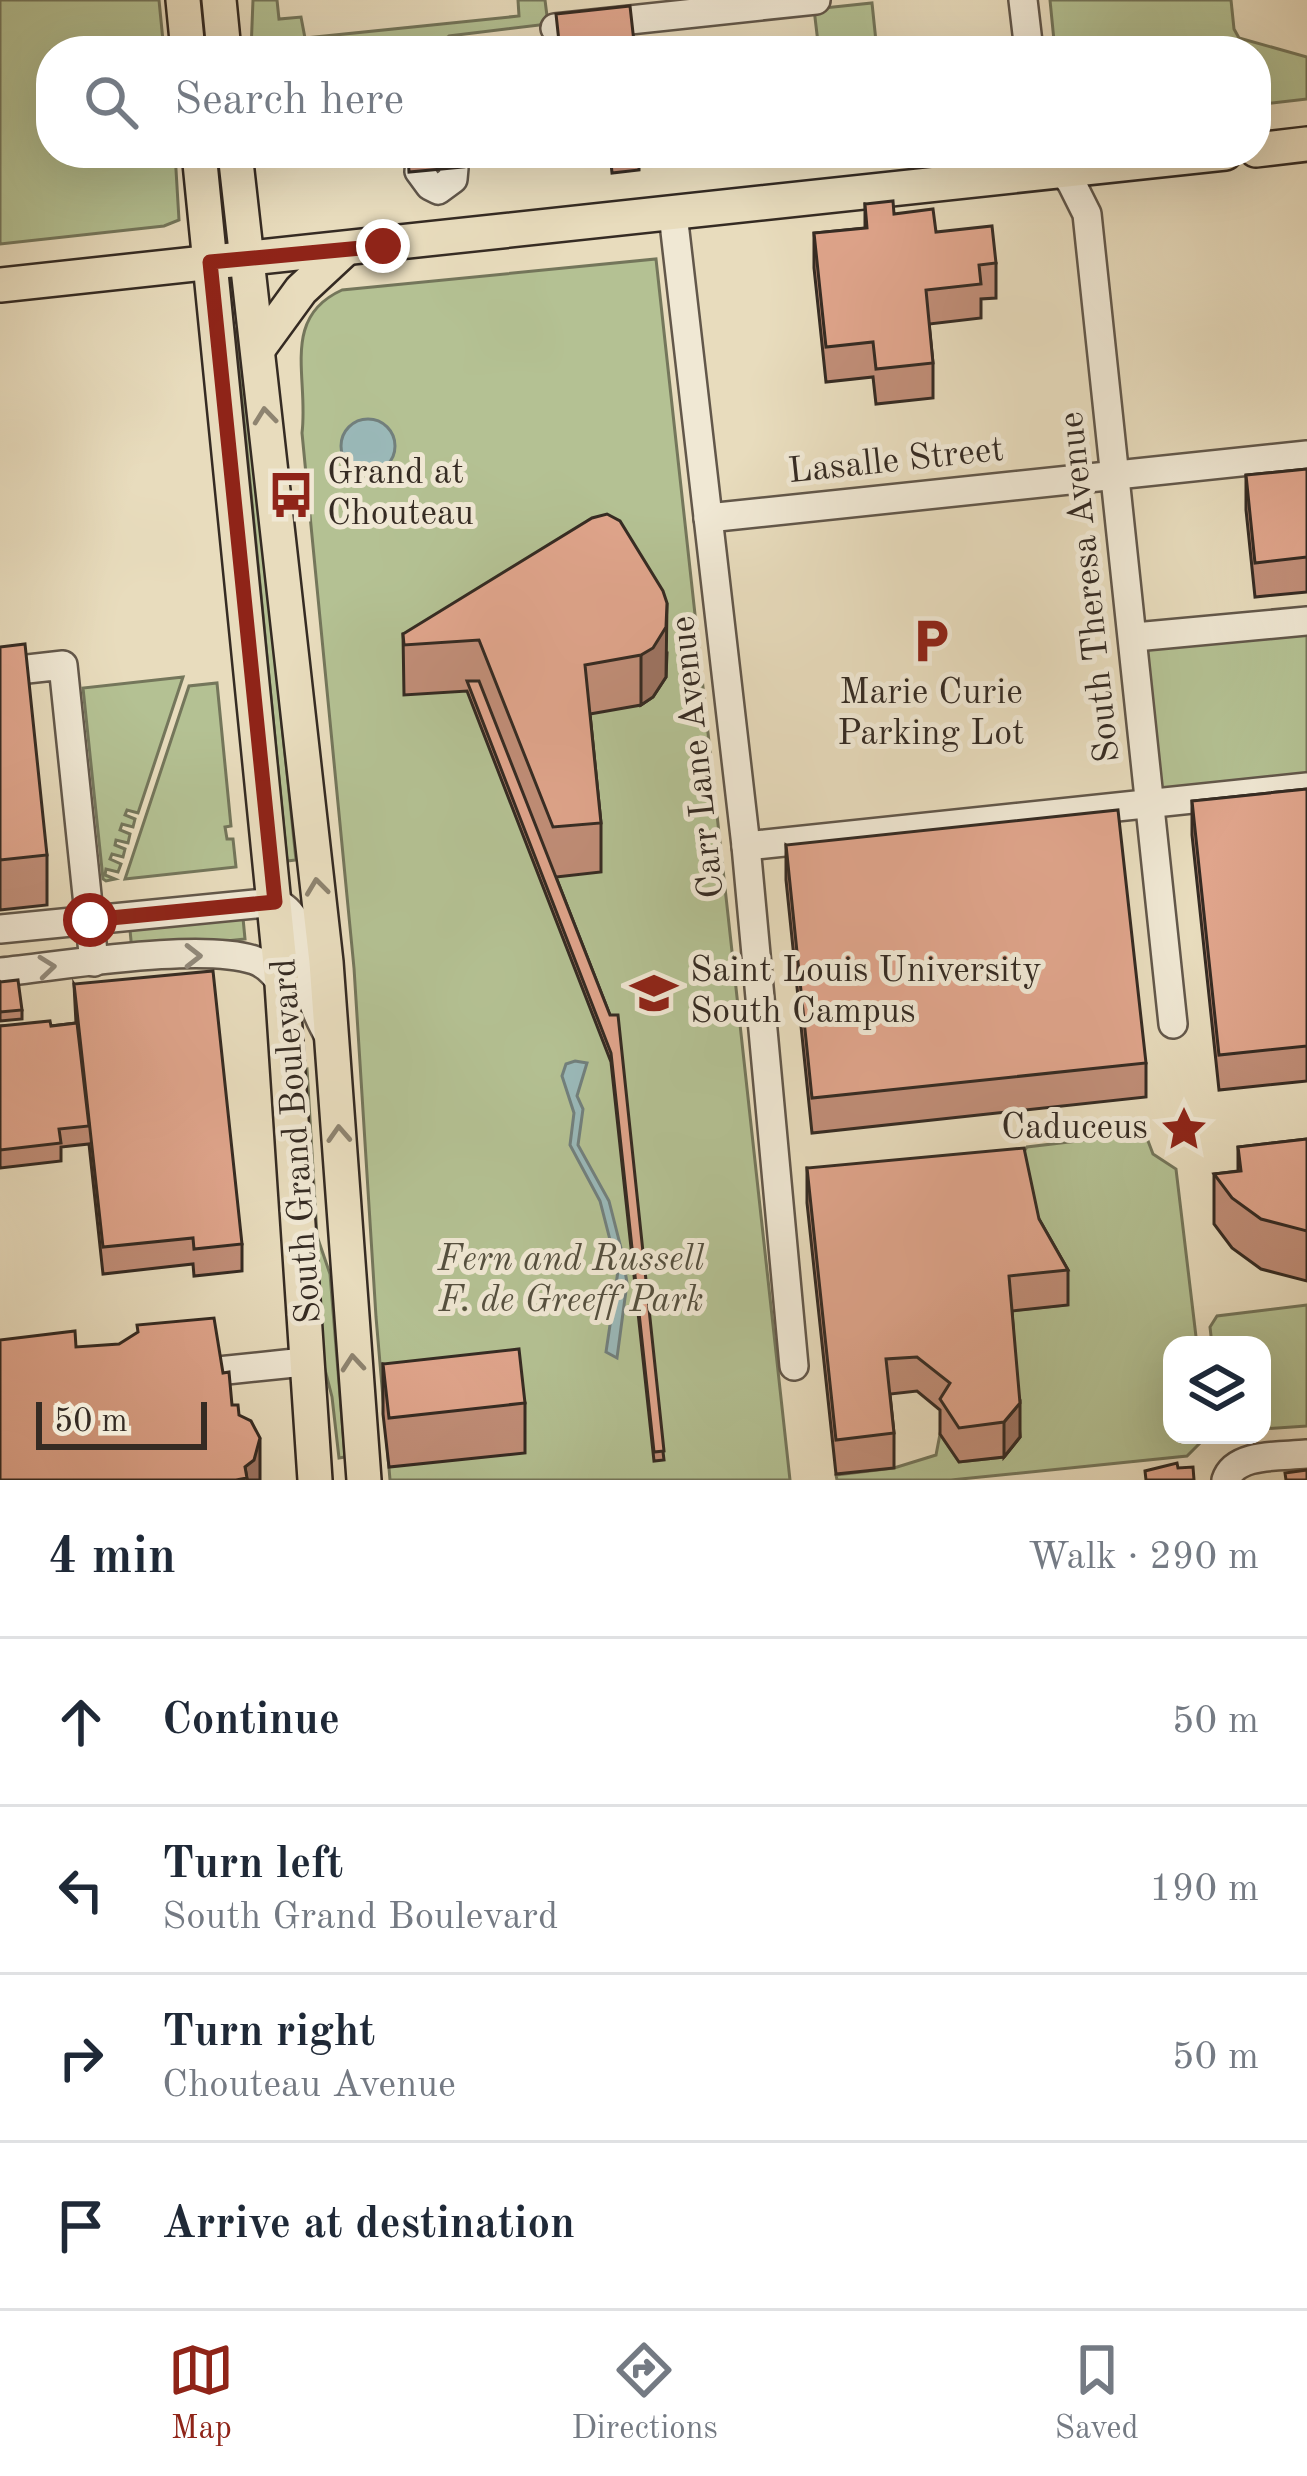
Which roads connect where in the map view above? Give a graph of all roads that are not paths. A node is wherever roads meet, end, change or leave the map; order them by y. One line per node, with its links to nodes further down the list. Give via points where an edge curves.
1 (183, 0): 6 (main road)
2 (220, 0): 7 (main road)
3 (816, 0): 5 (street)
4 (1023, 0): 8 (street)
5 (554, 28)
6 (187, 36)
7 (223, 36)
8 (1027, 36)
9 (1307, 144): 10 (main road)
10 (1271, 148)
11 (201, 168): 18 (main road, South Grand Boulevard)
12 (237, 168): 17 (main road, South Grand Boulevard)
13 (1013, 168): 15 (main road)
14 (1060, 168): 22 (street, South Theresa Avenue, via 1087,214)
15 (673, 214): 16 (main road); 23 (street, Carr Lane Avenue)
16 (344, 250): 17 (main road); 20 (main road)
17 (247, 259): 18 (main road); 20 (main road, South Grand Boulevard)
18 (210, 262): 19 (main road); 30 (main road, South Grand Boulevard)
19 (0, 285)
20 (258, 349): 37 (main road, South Grand Boulevard, one-way to 20)
21 (1307, 455): 22 (street, Lasalle Street)
22 (1116, 475): 23 (street, Lasalle Street); 25 (street, South Theresa Avenue)
23 (708, 518): 29 (street, Carr Lane Avenue)
24 (1307, 621): 25 (street)
25 (1135, 638): 28 (street, South Theresa Avenue)
26 (0, 672): 31 (street, via 63,665 59,724)
27 (1307, 787): 28 (street)
28 (1150, 805): 29 (street); 36 (street, South Theresa Avenue)
29 (746, 846): 39 (street, Carr Lane Avenue, via 787,1173)
30 (275, 902): 31 (street); 35 (main road, South Grand Boulevard); 37 (street, via 301,934 313,1003)
31 (90, 920): 32 (street); 33 (street)
32 (0, 929)
33 (94, 962): 34 (street, one-way to 33); 35 (street, one-way to 35, via 232,956 263,964)
34 (0, 972)
35 (282, 984): 38 (main road, South Grand Boulevard)
36 (1173, 1024)
37 (333, 1045): 45 (main road, South Grand Boulevard, one-way to 37)
38 (304, 1362): 40 (street); 43 (main road, South Grand Boulevard); 44 (main road, via 322,1406)
39 (794, 1366)
40 (153, 1378)
41 (1307, 1454): 42 (street, via 1251,1460)
42 (1229, 1473)
43 (315, 1480)
44 (334, 1480)
45 (364, 1480)

